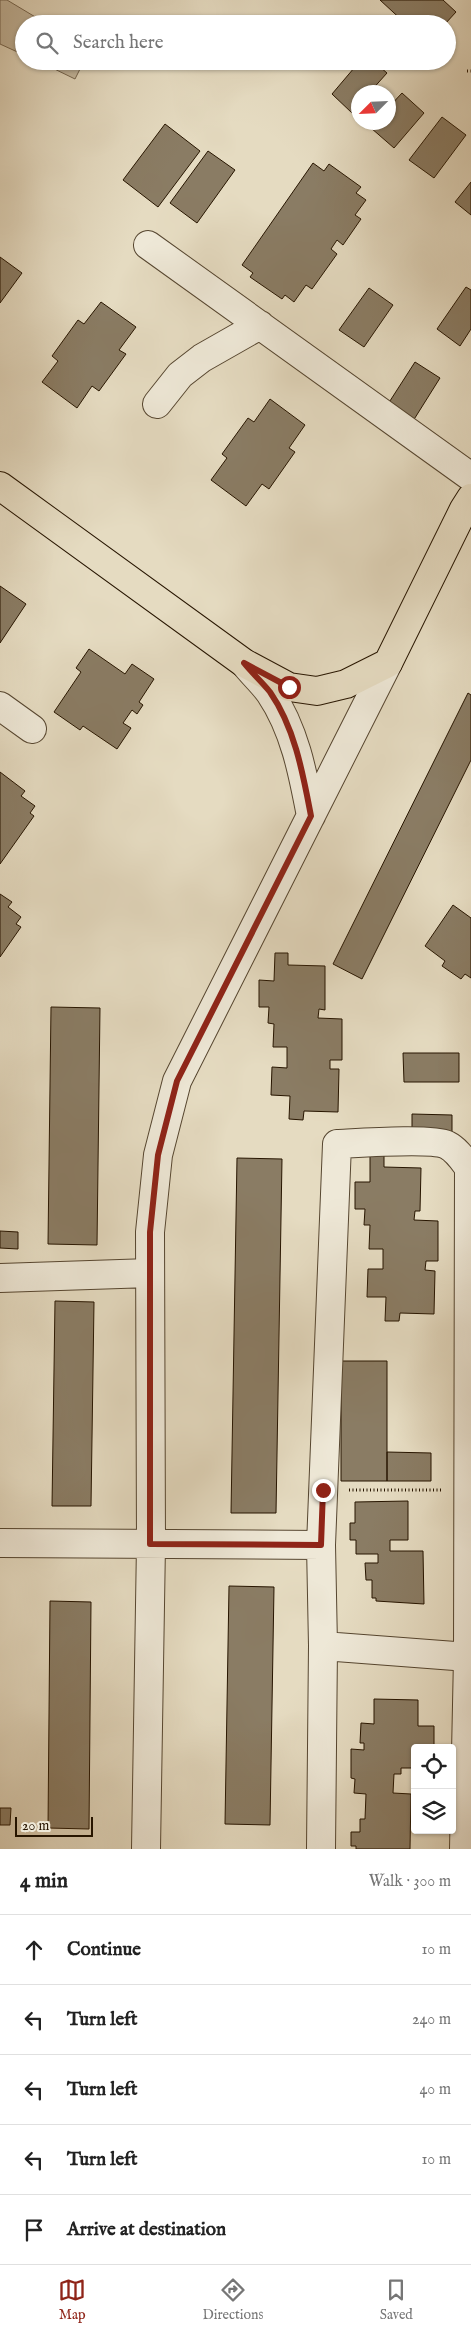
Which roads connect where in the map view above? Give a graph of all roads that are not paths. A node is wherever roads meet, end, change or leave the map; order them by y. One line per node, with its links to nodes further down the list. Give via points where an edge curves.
1 (148, 245): 2 (street)
2 (260, 325): 3 (street, via 180,374); 4 (street)
3 (157, 404)
4 (471, 477)
5 (0, 486): 7 (main road)
6 (471, 498): 8 (main road)
7 (244, 663): 8 (main road, via 289,687 317,691 346,684); 11 (street, via 270,692 285,719 302,769)
8 (388, 663): 11 (street)
9 (0, 706): 10 (street)
10 (32, 729)
11 (311, 816): 12 (street, via 177,1081 158,1155 150,1232)
12 (150, 1273): 13 (street); 15 (street)
13 (0, 1278)
14 (0, 1543): 15 (street)
15 (150, 1544): 16 (street); 19 (street)
16 (321, 1545): 17 (street); 18 (street, via 337,1144 446,1144 469,1168)
17 (323, 1646): 18 (street); 20 (street)
18 (468, 1657): 21 (street)
19 (146, 1849)
20 (320, 1849)
21 (464, 1849)

